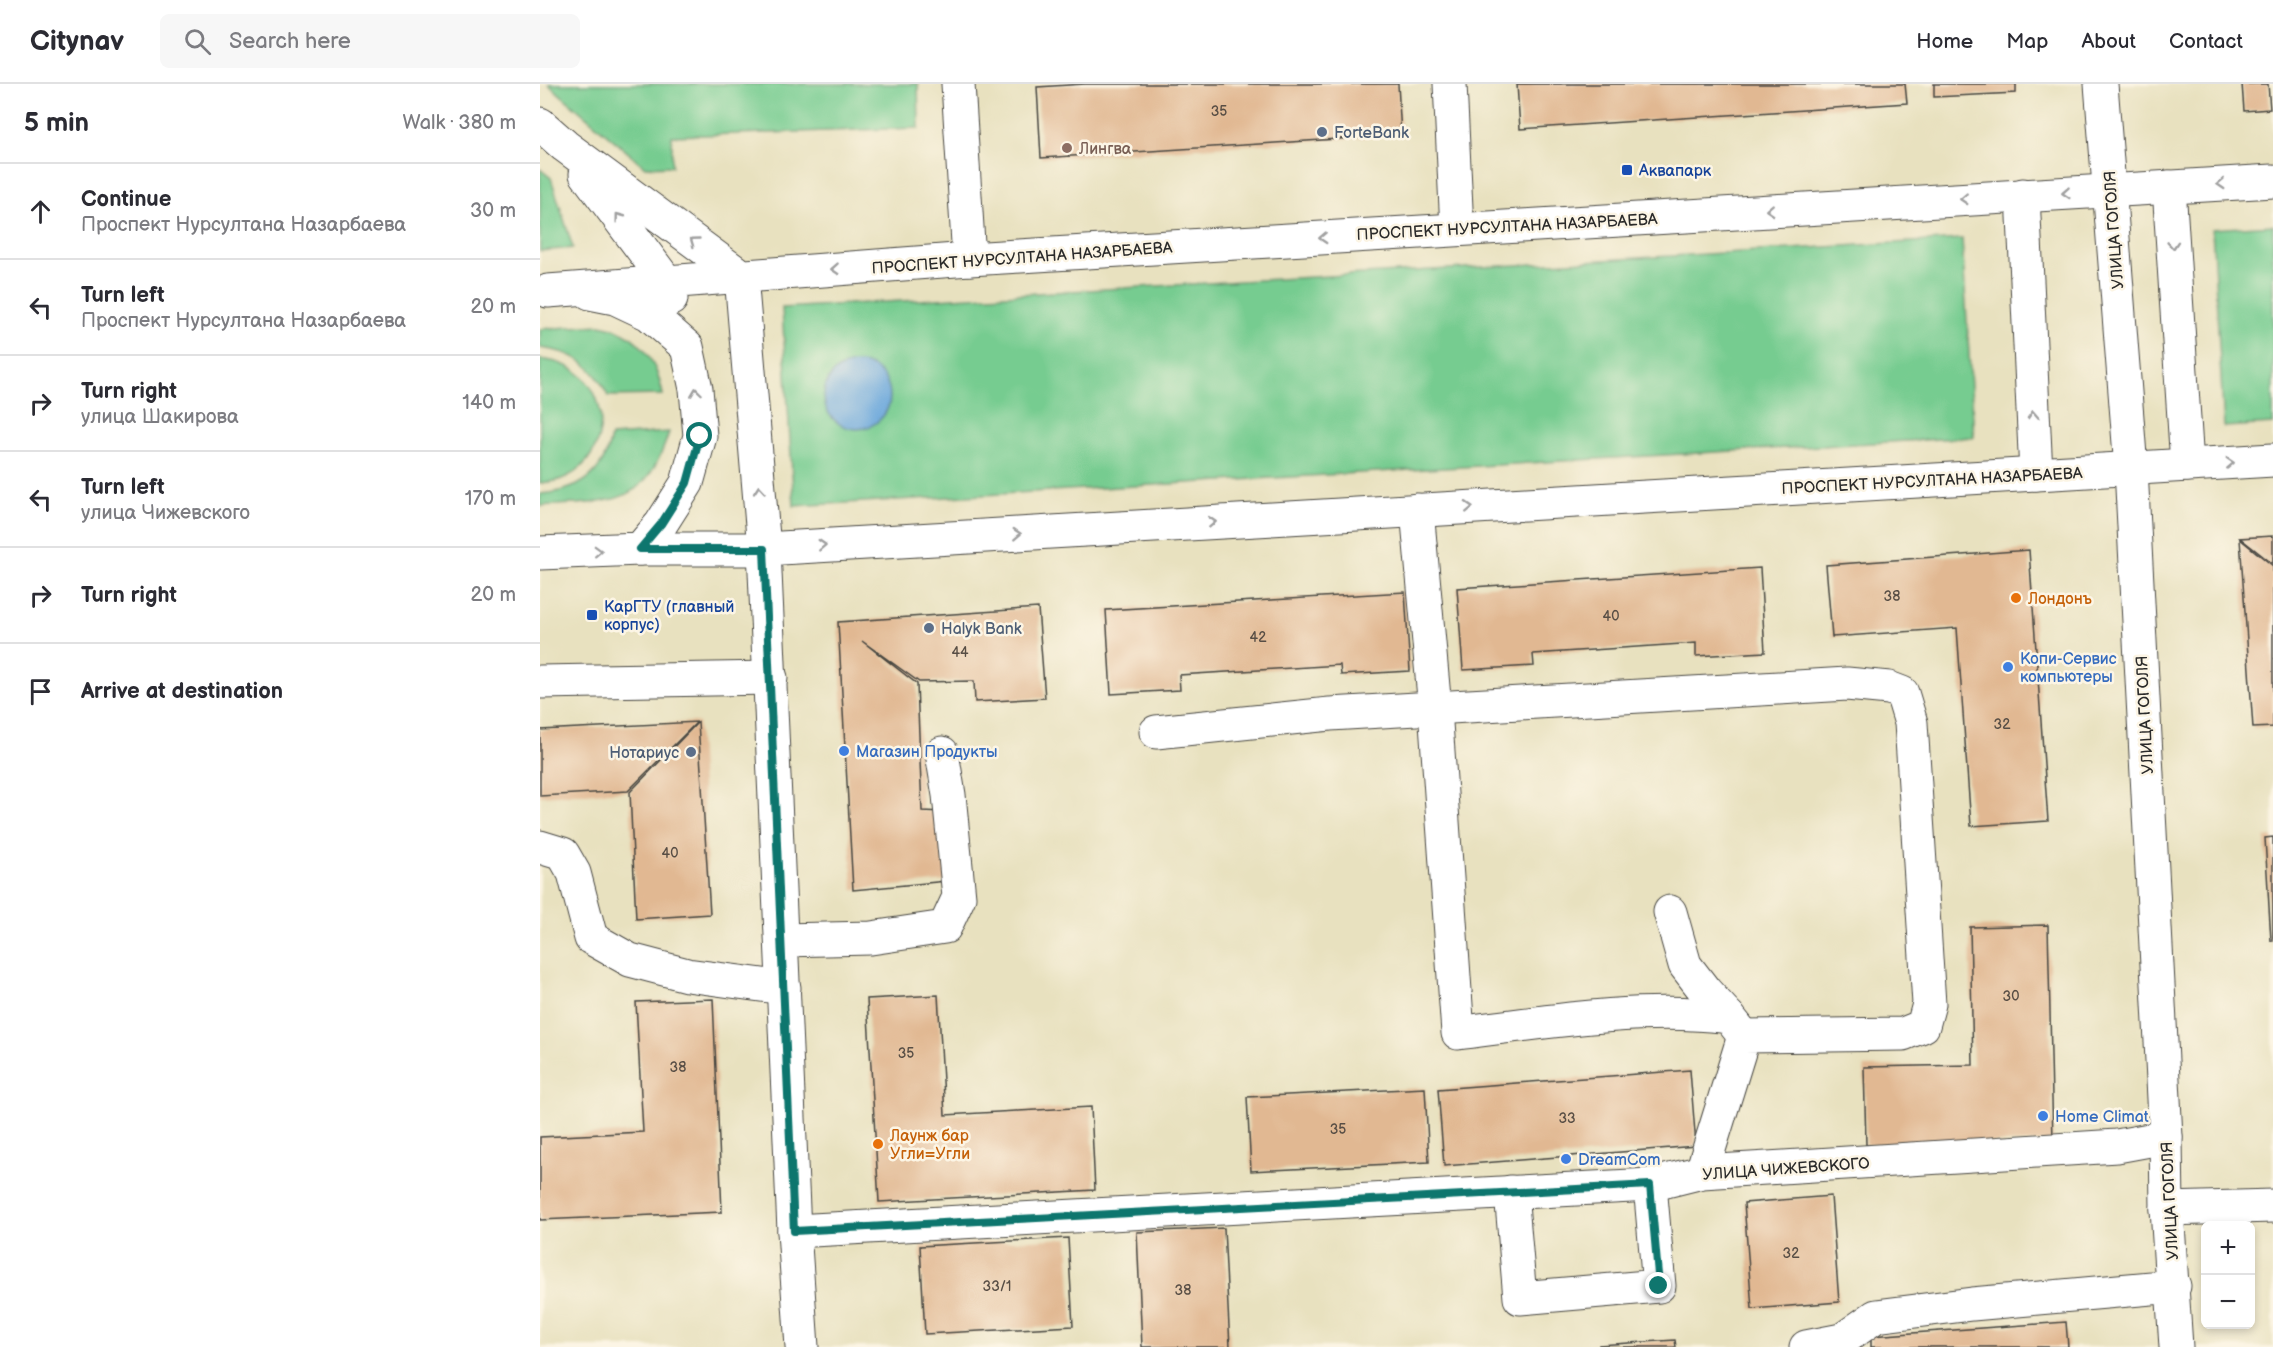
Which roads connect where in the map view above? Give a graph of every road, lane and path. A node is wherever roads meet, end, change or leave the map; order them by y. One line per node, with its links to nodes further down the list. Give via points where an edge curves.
1 (958, 84): 11 (main road)
2 (1450, 84): 10 (main road)
3 (2101, 84): 8 (main road, УЛИЦА ГОГОЛЯ)
4 (540, 124): 5 (main road)
5 (566, 146): 12 (main road, one-way to 5); 13 (main road, one-way to 5)
6 (2273, 181): 7 (main road, ПРОСПЕКТ НУРСУЛТАНА НАЗАРБАЕВА, one-way to 7)
7 (2169, 187): 8 (main road, ПРОСПЕКТ НУРСУЛТАНА НАЗАРБАЕВА); 17 (main road, one-way to 17)
8 (2110, 190): 9 (main road, ПРОСПЕКТ НУРСУЛТАНА НАЗАРБАЕВА, one-way to 9); 18 (main road, УЛИЦА ГОГОЛЯ)
9 (2023, 195): 10 (main road, ПРОСПЕКТ НУРСУЛТАНА НАЗАРБАЕВА, one-way to 10); 19 (main road, one-way to 9)
10 (1457, 230): 11 (main road, ПРОСПЕКТ НУРСУЛТАНА НАЗАРБАЕВА, one-way to 11)
11 (969, 259): 12 (main road, ПРОСПЕКТ НУРСУЛТАНА НАЗАРБАЕВА, one-way to 12)
12 (741, 276): 13 (main road, ПРОСПЕКТ НУРСУЛТАНА НАЗАРБАЕВА); 22 (main road, one-way to 12)
13 (666, 281): 14 (main road, ПРОСПЕКТ НУРСУЛТАНА НАЗАРБАЕВА); 15 (main road)
14 (544, 291): 15 (main road, via 585,292 615,298 649,314)
15 (687, 347): 21 (main road, one-way to 15, via 687,483 700,436)
16 (2273, 460): 17 (main road, ПРОСПЕКТ НУРСУЛТАНА НАЗАРБАЕВА, one-way to 16)
17 (2187, 465): 18 (main road, ПРОСПЕКТ НУРСУЛТАНА НАЗАРБАЕВА)
18 (2131, 469): 19 (main road, ПРОСПЕКТ НУРСУЛТАНА НАЗАРБАЕВА); 34 (main road, УЛИЦА ГОГОЛЯ)
19 (2036, 474): 20 (main road, ПРОСПЕКТ НУРСУЛТАНА НАЗАРБАЕВА, one-way to 19)
20 (1417, 510): 22 (main road, ПРОСПЕКТ НУРСУЛТАНА НАЗАРБАЕВА, one-way to 20); 26 (main road)
21 (640, 549): 22 (main road, ПРОСПЕКТ НУРСУЛТАНА НАЗАРБАЕВА); 23 (main road, ПРОСПЕКТ НУРСУЛТАНА НАЗАРБАЕВА, one-way to 21)
22 (764, 549): 24 (main road)
23 (540, 553)
24 (771, 678): 25 (main road); 31 (main road)
25 (540, 682)
26 (1435, 709): 27 (main road, via 1330,714); 33 (main road, via 1458,1033 1549,1021 1663,1013 1703,1013); 33 (main road, via 1847,684 1902,693 1911,723 1929,1004 1923,1026 1904,1034)
27 (1156, 732)
28 (942, 753): 31 (main road, via 959,897 945,927 871,938)
29 (540, 847): 32 (main road, via 563,854 574,873 591,938 630,960 687,975)
30 (1670, 912): 33 (main road, via 1685,965)
31 (782, 940): 32 (main road)
32 (784, 988): 40 (main road)
33 (1736, 1026): 35 (main road)
34 (2166, 1137): 35 (main road, УЛИЦА ЧИЖЕВСКОГО, via 2117,1146); 39 (main road, УЛИЦА ГОГОЛЯ)
35 (1702, 1172): 36 (main road, УЛИЦА ЧИЖЕВСКОГО)
36 (1650, 1185): 37 (main road, УЛИЦА ЧИЖЕВСКОГО); 37 (main road, via 1659,1286 1520,1299)
37 (1510, 1192): 40 (main road, УЛИЦА ЧИЖЕВСКОГО)
38 (2273, 1206): 39 (main road)
39 (2167, 1209): 41 (main road, УЛИЦА ГОГОЛЯ)
40 (794, 1231): 42 (main road)
41 (2174, 1286): 43 (main road, via 1876,1316 1842,1340); 44 (main road, УЛИЦА ГОГОЛЯ)
42 (802, 1347)
43 (1806, 1347)
44 (2176, 1347)

